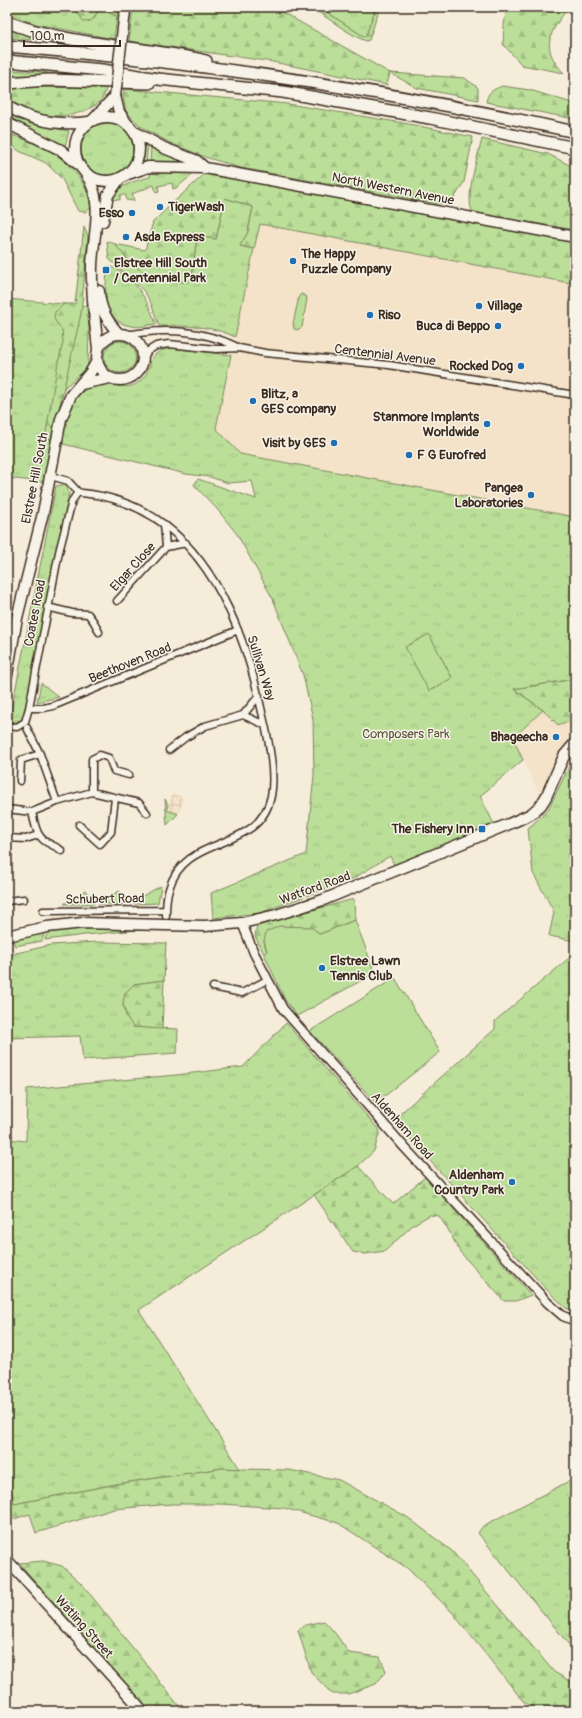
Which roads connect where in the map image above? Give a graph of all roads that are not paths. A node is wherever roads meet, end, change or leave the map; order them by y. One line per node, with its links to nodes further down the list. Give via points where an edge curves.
1 (125, 9): 8 (main road, bridge)
2 (7, 22): 5 (highway, via 63,37 188,56)
3 (7, 46): 5 (highway, via 139,58)
4 (7, 61): 7 (highway)
5 (273, 76): 13 (highway, via 460,108)
6 (7, 83): 7 (highway, via 71,80)
7 (255, 89): 14 (highway, via 422,116)
8 (115, 96): 10 (main road); 12 (main road, via 119,112)
9 (7, 106): 10 (main road, via 41,121 65,124)
10 (91, 121): 12 (main road, via 114,118); 15 (main road, via 82,129 76,142)
11 (7, 123): 15 (main road, via 61,150)
12 (130, 128): 16 (main road, North Western Avenue, via 164,148 197,161); 18 (main road, via 138,144 138,157 131,170)
13 (575, 132)
14 (575, 148)
15 (79, 165): 17 (main road)
16 (205, 168): 18 (main road, North Western Avenue, via 148,167); 19 (main road, North Western Avenue)
17 (86, 174): 18 (main road, via 106,180); 22 (main road, via 95,192 98,211 92,287)
18 (122, 176): 20 (main road, via 110,189 105,203 98,262 102,310 110,324)
19 (575, 237)
20 (122, 334): 21 (street, Centennial Avenue, via 172,331 216,339); 22 (main road, via 106,338); 23 (main road, via 138,343)
21 (239, 348): 23 (street, Centennial Avenue, via 216,349 169,344 156,346); 27 (street, Centennial Avenue, via 389,365)
22 (98, 349): 24 (main road)
23 (143, 358): 25 (main road, via 140,370 132,377 122,380)
24 (96, 361): 25 (main road); 26 (main road, Elstree Hill South, via 95,367)
25 (110, 378): 26 (main road)
26 (81, 384): 28 (main road, Elstree Hill South, via 71,396 61,419)
27 (575, 395)
28 (51, 476): 29 (street, Sullivan Way, via 68,481); 37 (main road, Elstree Hill South, via 17,618)
29 (78, 492): 30 (street, Sullivan Way, via 120,501 142,510); 34 (street, Coates Road, via 72,501 58,552)
30 (164, 524): 31 (street, Sullivan Way); 32 (street, Elgar Close)
31 (186, 543): 32 (street, Elgar Close); 35 (street, Sullivan Way, via 200,559)
32 (166, 547): 33 (street, Elgar Close)
33 (117, 601)
34 (47, 607): 36 (street, via 88,614); 39 (street, Coates Road)
35 (238, 630): 38 (street, Sullivan Way); 39 (street, Beethoven Road, via 53,706)
36 (99, 632)
37 (7, 675)
38 (259, 696): 40 (street); 41 (street, Sullivan Way)
39 (29, 708): 42 (street, Coates Road, via 24,722 18,727)
40 (243, 715): 41 (street); 45 (street, via 205,726)
41 (265, 725): 62 (street, Sullivan Way, via 272,786 264,814 247,831 200,851 185,862 174,876 168,890)
42 (7, 726)
43 (27, 728): 46 (street)
44 (575, 742): 63 (main road, Watford Road, via 564,756 543,802 531,814 323,900 276,916)
45 (169, 750)
46 (40, 754): 48 (street, via 21,760); 51 (street)
47 (129, 775): 49 (street, via 114,771 109,758 100,755 92,759)
48 (20, 780)
49 (92, 792): 50 (street); 51 (street)
50 (115, 798): 54 (street, via 139,803); 55 (street, via 111,832 100,844)
51 (57, 802): 53 (street)
52 (7, 809): 53 (street)
53 (32, 812): 56 (street)
54 (147, 813)
55 (79, 825)
56 (38, 835): 57 (street, via 26,839); 58 (street)
57 (7, 838)
58 (62, 851)
59 (24, 899): 60 (street)
60 (7, 901)
61 (43, 910): 62 (street, Schubert Road)
62 (166, 913)
63 (242, 923): 64 (main road, Watford Road, via 205,926 82,923); 65 (street, Aldenham Road)
64 (8, 935)
65 (267, 980): 66 (street, via 242,993); 67 (street, Aldenham Road, via 283,1009 406,1148 548,1303 563,1316)
66 (213, 987)
67 (575, 1321)
68 (7, 1560): 69 (main road, Watling Street)
69 (142, 1711)

